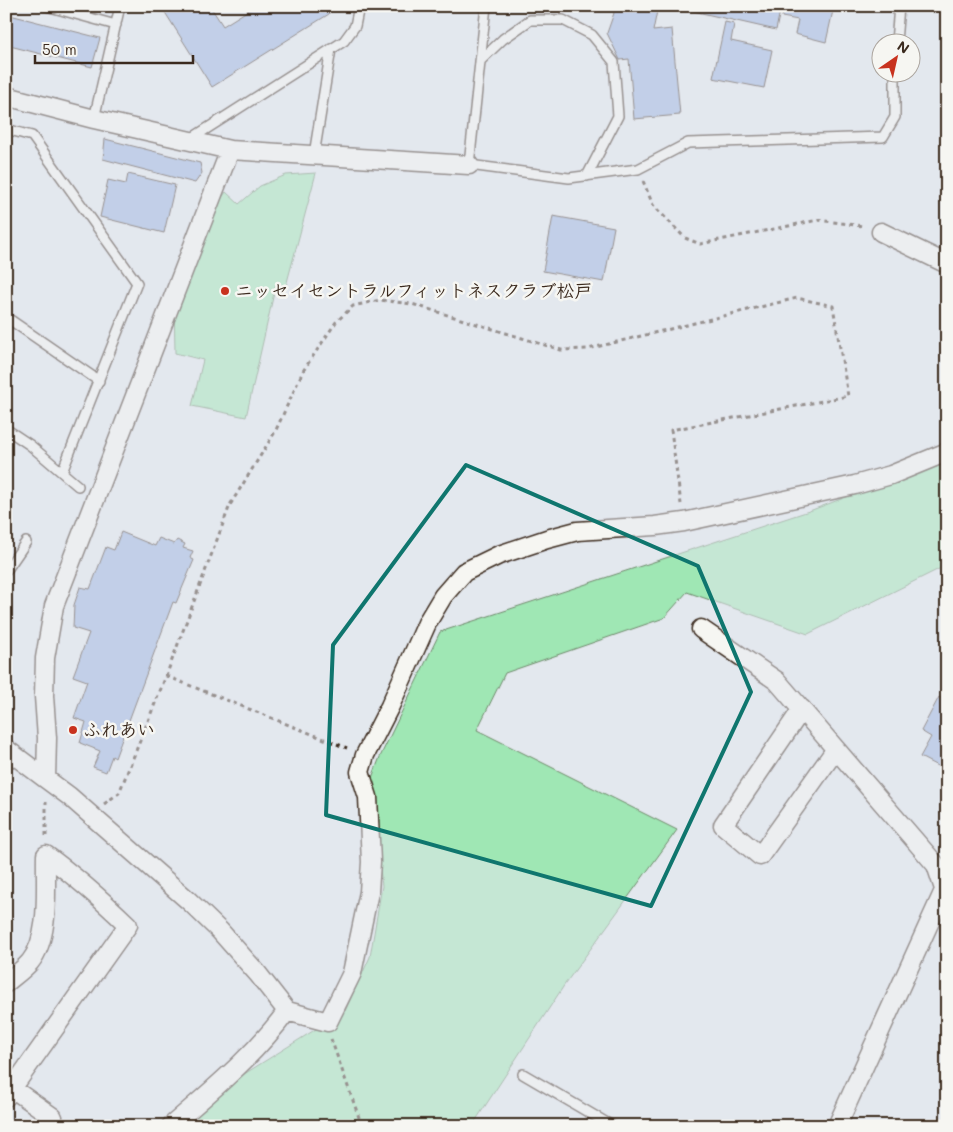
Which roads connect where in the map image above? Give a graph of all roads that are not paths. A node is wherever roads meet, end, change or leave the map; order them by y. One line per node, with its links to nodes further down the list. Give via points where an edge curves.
1 (46, 6): 6 (lane)
2 (120, 6): 6 (lane)
3 (360, 6): 8 (lane, via 355,26 344,41)
4 (486, 6): 9 (lane)
5 (899, 6): 7 (lane)
6 (116, 25): 12 (lane)
7 (897, 32)
8 (331, 49): 14 (lane); 16 (lane)
9 (480, 61): 17 (lane); 18 (lane, via 502,39 530,20 563,20 592,35 614,62 618,116)
10 (895, 82): 18 (lane, via 895,117 883,137 688,143 638,169)
11 (6, 96): 12 (street)
12 (94, 119): 14 (street)
13 (6, 129): 22 (lane, via 32,136 137,284)
14 (189, 141): 15 (street)
15 (230, 150): 16 (street); 33 (street, via 54,606 45,658)
16 (314, 155): 17 (street)
17 (469, 165): 18 (lane, via 570,178)
18 (586, 176)
19 (881, 232): 20 (street)
20 (947, 264)
21 (6, 317): 22 (lane)
22 (98, 381): 25 (lane)
23 (6, 429): 25 (lane)
24 (947, 452): 36 (street, via 891,475 684,522 577,531 499,555 464,572 443,596 428,621 360,772 368,796 371,862 369,892 352,973 328,1022)
25 (62, 472): 26 (lane)
26 (78, 486)
27 (26, 542): 28 (lane)
28 (6, 571)
29 (701, 630): 30 (street, via 777,681)
30 (802, 709): 31 (street); 31 (street, via 723,826 760,856)
31 (836, 748): 34 (street, via 936,865)
32 (6, 749): 33 (street)
33 (46, 779): 36 (street, via 189,901 220,931)
34 (946, 886): 42 (street)
35 (6, 983): 38 (street, via 29,963 41,941 45,924 46,855 128,925)
36 (287, 1011): 40 (street, via 233,1072)
37 (523, 1074): 41 (lane)
38 (8, 1090): 39 (street)
39 (53, 1117)
40 (171, 1126)
41 (612, 1126)
42 (837, 1126)

